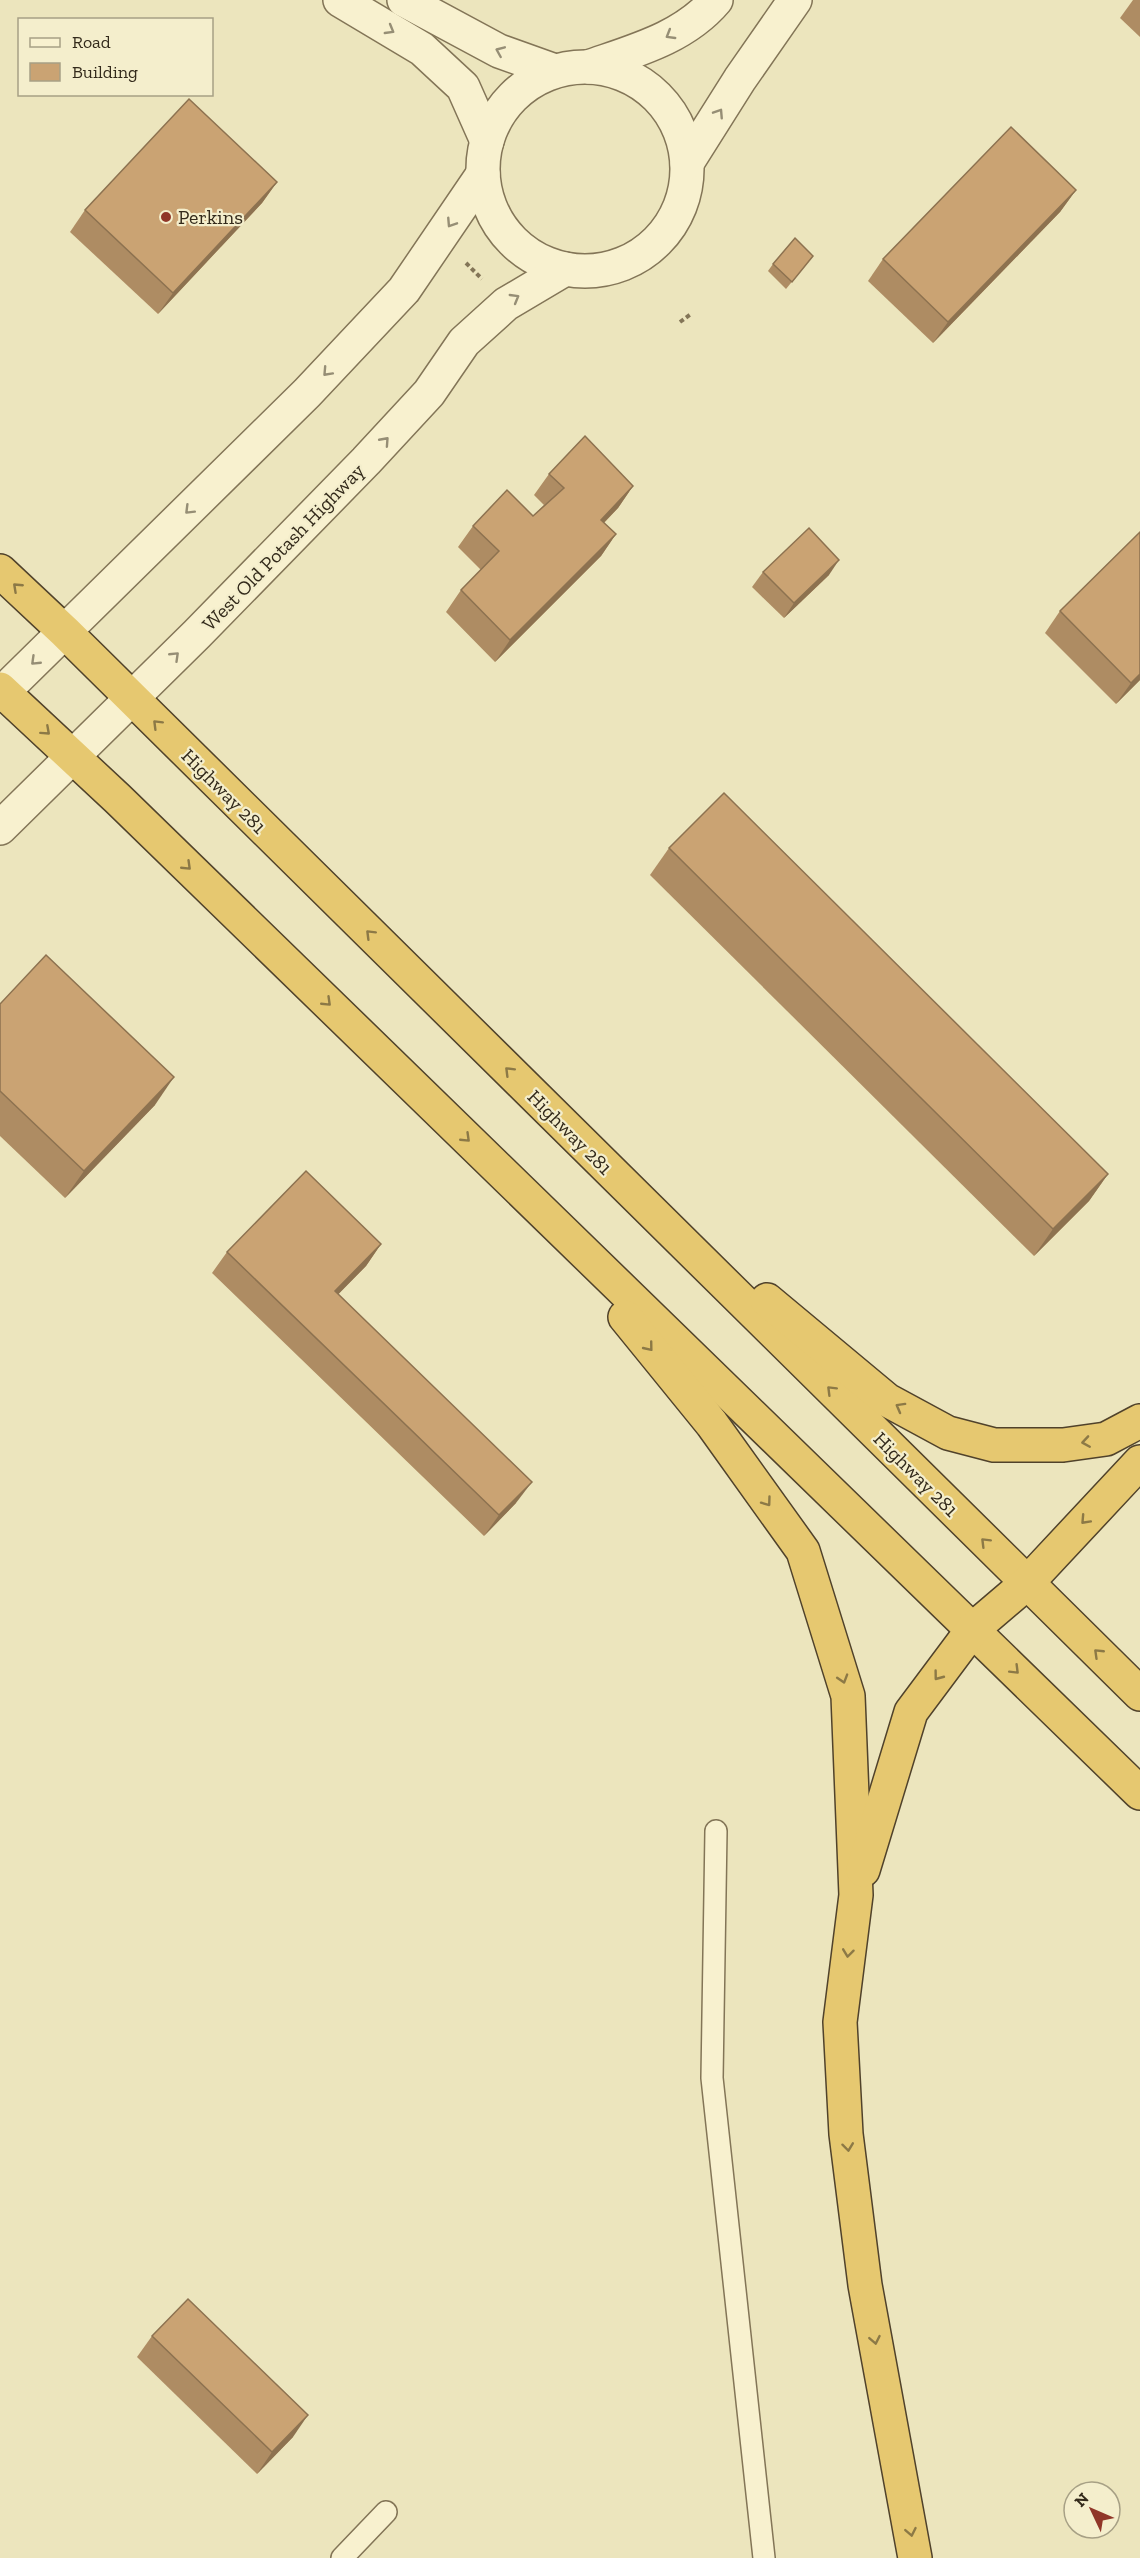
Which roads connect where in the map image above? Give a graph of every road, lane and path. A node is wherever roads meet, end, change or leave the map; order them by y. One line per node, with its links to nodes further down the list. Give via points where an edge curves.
1 (340, 0): 7 (street, one-way to 7, via 422,49 463,87)
2 (404, 0): 6 (street, one-way to 2, via 499,51)
3 (716, 0): 5 (street, one-way to 5, via 703,15 657,43)
4 (795, 0): 8 (street, one-way to 4)
5 (588, 66): 6 (street); 8 (street, via 618,72 644,85 659,99 681,133)
6 (555, 71): 7 (street, via 525,86 501,110)
7 (487, 141): 9 (street)
8 (687, 163): 11 (street, via 680,207 655,243 619,265 598,270)
9 (483, 174): 11 (street, via 490,207 507,236 533,257); 16 (street, one-way to 16, via 404,291 307,393)
10 (460, 256): 12 (path)
11 (565, 269): 18 (street, West Old Potash Highway, one-way to 11, via 366,461 429,393 464,342 506,304)
12 (487, 284)
13 (691, 314): 14 (path)
14 (680, 322)
15 (0, 571): 16 (highway, Highway 281, one-way to 15)
16 (65, 632): 17 (street, one-way to 17); 18 (highway, Highway 281)
17 (1, 692): 19 (highway, one-way to 19)
18 (130, 698): 19 (street, West Old Potash Highway); 21 (highway, Highway 281, one-way to 18)
19 (73, 755): 20 (street, West Old Potash Highway); 22 (highway, one-way to 22)
20 (0, 828)
21 (596, 1157): 23 (highway, one-way to 21, via 1106,1439 1063,1446 994,1445 948,1433 887,1400); 25 (highway, Highway 281, one-way to 21)
22 (533, 1203): 26 (highway); 30 (highway, one-way to 30, via 712,1424 802,1551 848,1695)
23 (1140, 1421)
24 (1140, 1462): 25 (highway, one-way to 25)
25 (1027, 1583): 26 (highway); 27 (highway, Highway 281, one-way to 25)
26 (973, 1629): 28 (highway, one-way to 28); 30 (highway, one-way to 30, via 911,1712)
27 (1140, 1694)
28 (1140, 1793)
29 (716, 1832): 33 (lane, via 712,2078)
30 (856, 1895): 34 (highway, one-way to 34, via 840,2022 846,2134 865,2285)
31 (386, 2512): 32 (lane)
32 (342, 2558)
33 (764, 2558)
34 (915, 2558)

